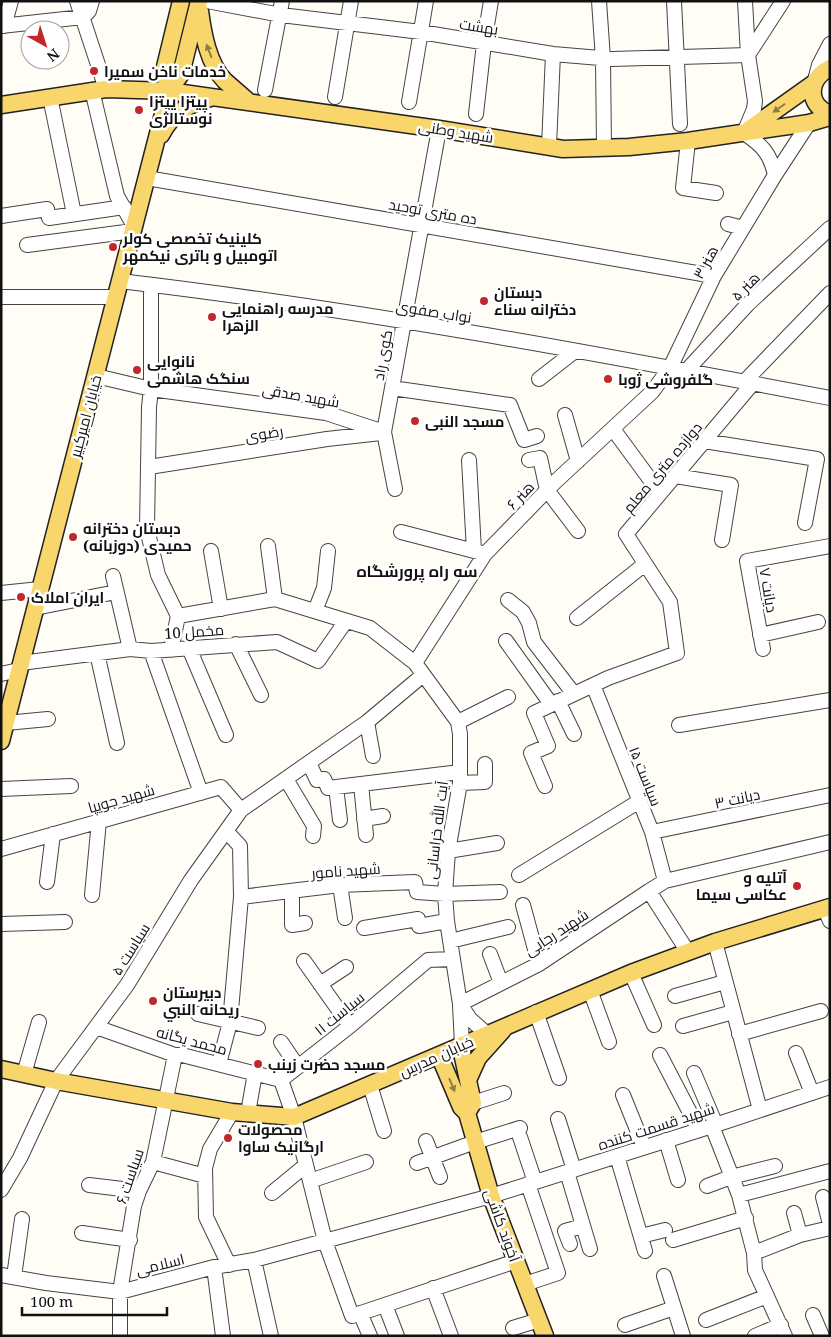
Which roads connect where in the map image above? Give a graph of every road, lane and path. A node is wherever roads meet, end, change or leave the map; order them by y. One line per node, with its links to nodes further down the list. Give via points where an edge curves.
1 (11, 1): 17 (street)
2 (77, 1): 15 (street)
3 (92, 1): 15 (street, via 89,12)
4 (181, 1): 19 (main road)
5 (199, 1): 31 (main road, via 181,74); 35 (main road, one-way to 5, via 224,80 213,60 203,36)
6 (208, 1): 14 (street, بهشت)
7 (351, 1): 16 (street)
8 (426, 1): 18 (street)
9 (492, 1): 20 (street)
10 (599, 1): 25 (street)
11 (674, 1): 24 (street)
12 (745, 1): 23 (street)
13 (783, 1): 23 (street)
14 (282, 8): 16 (street, بهشت); 30 (street)
15 (83, 17): 17 (street); 28 (street)
16 (348, 24): 18 (street, بهشت); 32 (street)
17 (3, 26)
18 (421, 32): 20 (street, بهشت); 36 (street)
19 (172, 33): 29 (main road, via 162,45 153,78); 31 (main road, via 164,71)
20 (484, 43): 22 (street, بهشت); 38 (street)
21 (830, 44): 27 (street)
22 (553, 54): 25 (street, بهشت); 46 (street)
23 (748, 56): 24 (street, بهشت); 43 (street, via 755,101)
24 (677, 57): 25 (street, بهشت); 41 (street)
25 (603, 59): 47 (street)
26 (830, 68): 27 (main road)
27 (814, 82): 39 (main road, via 814,99); 43 (main road, one-way to 43)
28 (99, 89): 29 (main road, شهید وطنی); 34 (main road, شهید وطنی); 51 (street, via 117,196)
29 (126, 89): 31 (main road, شهید وطنی)
30 (265, 90)
31 (169, 91): 33 (main road, شهید وطنی); 45 (main road, خیابان امیرکبیر)
32 (335, 96)
33 (215, 97): 35 (main road, شهید وطنی); 45 (main road, via 194,102 179,112)
34 (50, 98): 37 (main road, شهید وطنی); 52 (street)
35 (249, 102): 42 (main road, شهید وطنی)
36 (409, 102)
37 (1, 105)
38 (476, 114)
39 (830, 116): 40 (main road, شهید وطنی)
40 (809, 123): 43 (main road, شهید وطنی); 48 (street, هنر ۳)
41 (680, 124)
42 (440, 129): 46 (main road, شهید وطنی); 55 (street, کوی راد)
43 (744, 133): 44 (main road, شهید وطنی); 48 (street, via 766,151)
44 (688, 141): 47 (main road, شهید وطنی); 50 (street, via 683,188)
45 (156, 146): 49 (main road, خیابان امیرکبیر)
46 (549, 146): 47 (main road, شهید وطنی)
47 (604, 148)
48 (774, 175): 56 (street, هنر ۳)
49 (147, 178): 55 (street, ده متری توحید); 58 (main road, خیابان امیرکبیر)
50 (716, 193)
51 (124, 207): 52 (street); 58 (street)
52 (74, 214): 53 (street, via 49,218 47,209)
53 (1, 216)
54 (728, 224): 56 (street)
55 (422, 226): 60 (street, ده متری توحید); 65 (street, کوی راد)
56 (743, 228): 60 (street, هنر ۳)
57 (830, 228): 68 (street, هنر ۵, via 748,304)
58 (134, 229): 59 (street); 62 (main road, خیابان امیرکبیر)
59 (27, 245)
60 (714, 276): 67 (street, هنر ۳)
61 (151, 285): 62 (street, نواب صفوی); 65 (street, نواب صفوی); 73 (street)
62 (118, 289): 64 (street, نواب صفوی); 69 (main road, خیابان امیرکبیر)
63 (830, 293): 71 (street, دوازده متری معلم)
64 (1, 297)
65 (404, 322): 66 (street, نواب صفوی); 72 (street, کوی راد)
66 (575, 350): 67 (street, نواب صفوی); 70 (street)
67 (670, 368): 68 (street, نواب صفوی); 77 (street, هنر ۶, via 652,392)
68 (687, 370): 71 (street, نواب صفوی)
69 (96, 376): 73 (street, شهید صدقی); 101 (main road, خیابان امیرکبیر)
70 (539, 379)
71 (748, 382): 74 (street, نواب صفوی); 81 (street, دوازده متری معلم)
72 (392, 388): 78 (street, کوی راد); 79 (street, via 514,401 524,440)
73 (151, 389): 75 (street, شهید صدقی); 85 (street)
74 (830, 398)
75 (326, 413): 78 (street, شهید صدقی); 80 (street)
76 (565, 415): 84 (street)
77 (613, 429): 84 (street, هنر ۶); 89 (street)
78 (384, 432): 80 (street, رضوی); 87 (street, کوی راد)
79 (537, 436)
80 (327, 439): 85 (street, رضوی)
81 (704, 441): 86 (street, دوازده متری معلم); 90 (street, via 817,459)
82 (469, 460): 98 (street)
83 (529, 460): 88 (street, via 540,458)
84 (578, 461): 88 (street, هنر ۶)
85 (149, 467): 109 (street, via 147,528 158,575)
86 (675, 476): 89 (street, دوازده متری معلم); 93 (street, via 731,485)
87 (394, 489)
88 (547, 490): 91 (street); 98 (street, هنر ۶)
89 (660, 494): 99 (street, دوازده متری معلم, via 626,534)
90 (805, 523)
91 (578, 530)
92 (400, 532): 98 (street)
93 (722, 540)
94 (268, 546): 104 (street)
95 (830, 546): 112 (street, دیانت ۷, via 747,561 761,642)
96 (211, 550): 107 (street)
97 (328, 551): 108 (street, via 324,588)
98 (479, 553): 120 (street, هنر ۶)
99 (645, 564): 110 (street); 124 (street, دوازده متری معلم, via 670,602 677,653)
100 (113, 576): 103 (street)
101 (40, 589): 102 (street); 106 (main road, خیابان امیرکبیر)
102 (1, 592)
103 (116, 592): 106 (street); 116 (street)
104 (275, 599): 107 (street); 108 (street)
105 (508, 600): 125 (street, via 522,612 534,642)
106 (35, 608): 121 (main road, خیابان امیرکبیر)
107 (221, 608): 109 (street)
108 (315, 611): 111 (street)
109 (178, 616): 117 (street)
110 (577, 618)
111 (346, 621): 114 (street, مخمل 10, via 318,661 277,642); 120 (street, via 370,628)
112 (818, 622)
113 (506, 641): 129 (street)
114 (236, 644): 115 (street, مخمل 10); 126 (street)
115 (189, 648): 117 (street, مخمل 10); 135 (street)
116 (130, 649): 118 (street, مخمل 10); 119 (street, مخمل 10)
117 (171, 650): 118 (street, مخمل 10)
118 (151, 651): 149 (street)
119 (97, 653): 121 (street, مخمل 10); 138 (street)
120 (415, 662): 123 (street)
121 (20, 666): 122 (street, مخمل 10); 131 (main road, خیابان امیرکبیر)
122 (1, 674)
123 (422, 675): 132 (street, سیاست ۵); 133 (street)
124 (593, 685): 125 (street, دوازده متری معلم); 151 (street, سیاست ۱۵)
125 (574, 694): 129 (street, دوازده متری معلم)
126 (261, 695)
127 (508, 697): 133 (street)
128 (830, 700): 134 (street)
129 (554, 702): 136 (street); 146 (street, دوازده متری معلم, via 534,713 548,746 531,753)
130 (48, 719): 131 (street)
131 (6, 722): 137 (main road, خیابان امیرکبیر)
132 (367, 722): 139 (street); 140 (street, سیاست ۵)
133 (458, 722): 142 (street, آیت الله خراسانی)
134 (679, 725)
135 (226, 734)
136 (574, 734)
137 (1, 740)
138 (117, 744)
139 (373, 756)
140 (309, 763): 143 (street, سیاست ۵); 147 (street, via 317,780 324,779 328,788)
141 (485, 764): 142 (street, via 485,782)
142 (460, 778): 144 (street); 165 (street, آیت الله خراسانی)
143 (286, 779): 152 (street, سیاست ۵); 161 (street, via 314,826)
144 (361, 784): 147 (street); 154 (street)
145 (71, 786): 148 (street)
146 (545, 786)
147 (336, 787): 155 (street)
148 (1, 789)
149 (201, 793): 152 (street, شهید جویپا, via 221,787); 156 (street, شهید جویپا)
150 (830, 796): 158 (street, دیانت ۳)
151 (638, 802): 158 (street, سیاست ۱۵); 166 (street)
152 (241, 810): 157 (street, سیاست ۵)
153 (383, 816): 154 (street)
154 (364, 819): 160 (street)
155 (340, 820)
156 (99, 822): 159 (street, شهید جویپا); 174 (street)
157 (226, 831): 175 (street, via 240,846); 210 (street, سیاست ۵, via 190,880 127,985)
158 (652, 832): 167 (street, سیاست ۱۵)
159 (53, 834): 164 (street, شهید جویپا); 168 (street)
160 (366, 835)
161 (313, 836)
162 (830, 842): 167 (street, شهید رجایی)
163 (498, 843): 165 (street)
164 (1, 849)
165 (448, 851): 173 (street, آیت الله خراسانی)
166 (519, 875)
167 (666, 881): 170 (street, شهید رجایی)
168 (46, 882)
169 (340, 885): 171 (street, شهید نامور); 173 (street, شهید نامور, via 416,882 417,892); 178 (street)
170 (648, 890): 187 (street); 191 (street, شهید رجایی)
171 (292, 891): 175 (street, شهید نامور); 181 (street, via 292,925)
172 (500, 892): 173 (street)
173 (445, 894): 179 (street, آیت الله خراسانی)
174 (92, 895)
175 (242, 897): 205 (street)
176 (523, 904): 191 (street)
177 (828, 912): 186 (main road, خیابان مدرس)
178 (345, 918)
179 (446, 921): 184 (street, via 419,926 418,919); 185 (street, آیت الله خراسانی)
180 (64, 922): 182 (street)
181 (305, 923)
182 (1, 924)
183 (508, 927): 185 (street)
184 (364, 928)
185 (450, 941): 189 (street, آیت الله خراسانی)
186 (715, 942): 187 (main road, خیابان مدرس); 194 (street)
187 (688, 952): 193 (main road, خیابان مدرس)
188 (490, 954): 195 (street)
189 (452, 959): 199 (street, آیت الله خراسانی); 208 (street, سیاست ۱۱, via 428,960)
190 (304, 961): 196 (street)
191 (539, 964): 195 (street, شهید رجایی)
192 (346, 967): 196 (street)
193 (632, 973): 197 (main road, خیابان مدرس); 207 (street)
194 (725, 982): 198 (street); 202 (street)
195 (501, 983): 199 (street, شهید رجایی)
196 (320, 984): 208 (street)
197 (590, 990): 201 (main road, خیابان مدرس); 215 (street)
198 (675, 996)
199 (460, 1004): 212 (street, آیت الله خراسانی, via 470,1019); 216 (street)
200 (821, 1011): 213 (street)
201 (536, 1012): 206 (main road, خیابان مدرس); 227 (street)
202 (733, 1012): 209 (street); 213 (street)
203 (198, 1014): 205 (street)
204 (39, 1022): 226 (street)
205 (230, 1022): 211 (street); 221 (street)
206 (510, 1024): 212 (main road, خیابان مدرس); 229 (main road, via 478,1058)
207 (654, 1025)
208 (350, 1026): 222 (street, سیاست ۱۱)
209 (683, 1026)
210 (96, 1027): 218 (street, محمد یگانه); 230 (street, سیاست ۵)
211 (258, 1028)
212 (487, 1034): 216 (main road, خیابان مدرس)
213 (740, 1034): 238 (street)
214 (281, 1042): 222 (street)
215 (609, 1042)
216 (462, 1045): 219 (main road, خیابان مدرس); 229 (main road, آخوند کاشی)
217 (796, 1053): 234 (street)
218 (175, 1055): 221 (street, محمد یگانه); 236 (street, سیاست ۶)
219 (438, 1055): 231 (main road, خیابان مدرس); 237 (main road, آخوند کاشی, one-way to 237, via 461,1107)
220 (660, 1055): 242 (street)
221 (219, 1064): 224 (street, محمد یگانه)
222 (298, 1067): 228 (street, سیاست ۱۱)
223 (1, 1069): 226 (main road, خیابان مدرس)
224 (255, 1073): 228 (street, محمد یگانه); 239 (street)
225 (694, 1073): 242 (street)
226 (24, 1074): 230 (main road, خیابان مدرس)
227 (559, 1078)
228 (281, 1080): 240 (street)
229 (468, 1080): 237 (main road, آخوند کاشی)
230 (56, 1081): 236 (main road, خیابان مدرس); 265 (street, سیاست ۵, via 20,1158)
231 (370, 1085): 240 (main road, خیابان مدرس); 243 (street)
232 (829, 1088): 234 (street, شهید قسمت کننده)
233 (504, 1093): 237 (street)
234 (812, 1093): 238 (street, شهید قسمت کننده)
235 (623, 1096): 247 (street)
236 (166, 1101): 239 (main road, خیابان مدرس); 250 (street, سیاست ۶)
237 (470, 1108): 246 (main road, آخوند کاشی)
238 (760, 1110): 242 (street, شهید قسمت کننده)
239 (240, 1113): 240 (main road, خیابان مدرس); 257 (street, via 210,1149)
240 (294, 1117): 253 (street)
241 (558, 1119): 256 (street)
242 (709, 1127): 244 (street, شهید قسمت کننده); 259 (street)
243 (384, 1131)
244 (666, 1140): 247 (street, شهید قسمت کننده); 260 (street)
245 (426, 1141): 249 (street)
246 (475, 1142): 249 (street); 262 (street, via 520,1132); 269 (main road, آخوند کاشی)
247 (644, 1147): 248 (street, شهید قسمت کننده)
248 (617, 1156): 256 (street, شهید قسمت کننده); 279 (street)
249 (432, 1157): 252 (street); 258 (street)
250 (153, 1162): 257 (street); 266 (street, سیاست ۶)
251 (366, 1162): 261 (street)
252 (417, 1163)
253 (306, 1165): 261 (street); 267 (street)
254 (775, 1166): 259 (street)
255 (830, 1170): 268 (street)
256 (570, 1171): 262 (street, شهید قسمت کننده); 275 (street)
257 (205, 1176): 288 (street, via 206,1217)
258 (440, 1177)
259 (731, 1177): 264 (street); 268 (street)
260 (678, 1180)
261 (310, 1181): 281 (street)
262 (531, 1183): 269 (street, شهید قسمت کننده); 292 (street, via 558,1274)
263 (89, 1185): 266 (street)
264 (707, 1186)
265 (1, 1190)
266 (139, 1191): 280 (street, سیاست ۶)
267 (272, 1193)
268 (739, 1195): 272 (street)
269 (491, 1196): 281 (street, شهید قسمت کننده); 287 (main road, آخوند کاشی)
270 (823, 1197): 274 (street)
271 (794, 1213): 278 (street)
272 (746, 1218): 279 (street, via 669,1235); 285 (street)
273 (22, 1219): 290 (street)
274 (830, 1224)
275 (583, 1226): 282 (street, via 565,1231); 283 (street)
276 (830, 1228): 278 (street)
277 (82, 1233): 280 (street)
278 (800, 1235): 285 (street)
279 (641, 1236): 284 (street)
280 (130, 1240): 294 (street, سیاست ۶)
281 (325, 1241): 286 (street, اسلامی); 298 (street)
282 (570, 1244)
283 (590, 1249)
284 (645, 1250)
285 (754, 1253): 295 (street, via 755,1270)
286 (254, 1260): 288 (street, اسلامی); 308 (street)
287 (516, 1261): 292 (main road, آخوند کاشی); 293 (street)
288 (228, 1265): 289 (street, اسلامی)
289 (214, 1267): 294 (street, اسلامی); 307 (street)
290 (8, 1276): 294 (street, اسلامی)
291 (664, 1276): 297 (street)
292 (525, 1284): 300 (main road, آخوند کاشی)
293 (432, 1288): 296 (street); 311 (street)
294 (120, 1292): 306 (street, سیاست ۶)
295 (767, 1296): 301 (street); 304 (street)
296 (385, 1305): 298 (street); 310 (street)
297 (674, 1308): 302 (street); 313 (street)
298 (356, 1314): 309 (street)
299 (813, 1315): 305 (street)
300 (539, 1320): 303 (street); 312 (main road, آخوند کاشی)
301 (706, 1320)
302 (625, 1325)
303 (513, 1328)
304 (783, 1331): 314 (street)
305 (820, 1335)
306 (120, 1336)
307 (224, 1336)
308 (271, 1336)
309 (370, 1336)
310 (398, 1336)
311 (451, 1336)
312 (545, 1336)
313 (683, 1336)
314 (755, 1336)

